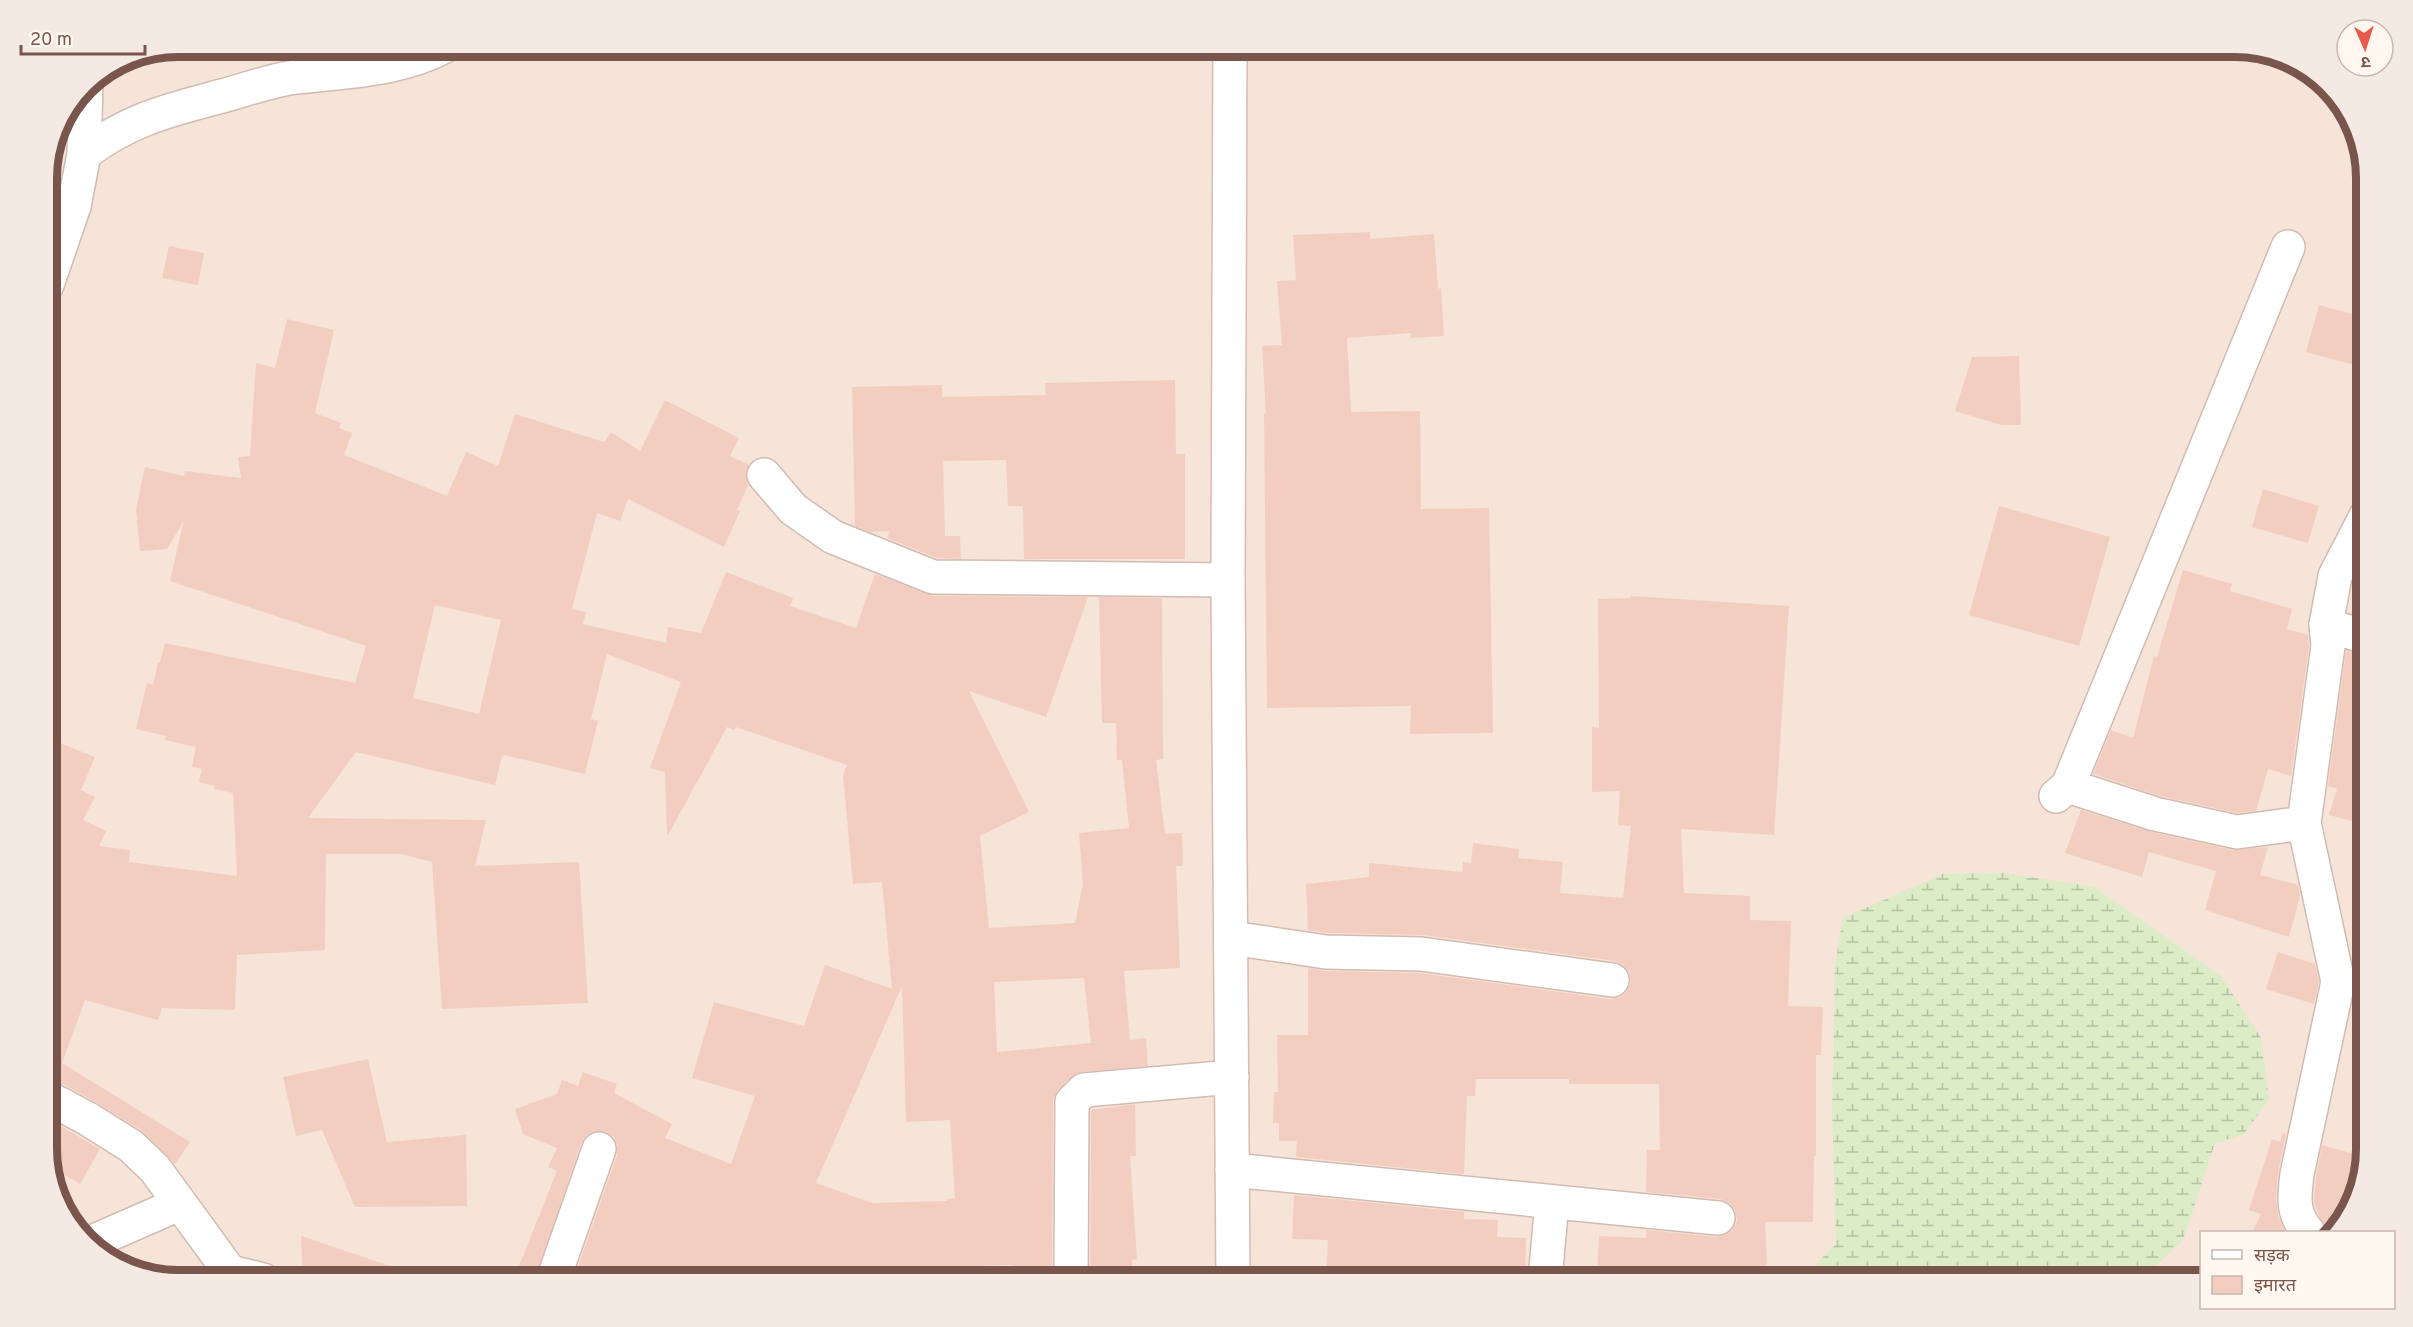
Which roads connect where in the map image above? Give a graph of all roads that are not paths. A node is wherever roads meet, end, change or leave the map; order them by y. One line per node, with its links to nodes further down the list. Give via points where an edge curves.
1 (423, 57): 4 (street, via 393,66 286,79 154,115 108,135)
2 (1230, 57): 11 (street)
3 (86, 100): 4 (street)
4 (84, 154): 5 (street)
5 (74, 206): 6 (street); 8 (street)
6 (57, 220)
7 (2288, 247): 14 (street, via 2062,791 2237,832)
8 (57, 256)
9 (765, 475): 11 (street, via 793,509 833,537 933,578)
10 (2356, 535): 12 (street, via 2335,576)
11 (1228, 580): 15 (street)
12 (2326, 625): 13 (street); 14 (street, via 2328,646)
13 (2356, 634)
14 (2304, 823): 24 (street, via 2338,982 2296,1174 2298,1220)
15 (1232, 938): 16 (street, via 1326,952 1421,954); 17 (street)
16 (1612, 980)
17 (1232, 1077): 20 (street); 28 (street, via 1084,1090 1072,1102)
18 (57, 1102): 22 (street, via 131,1146 155,1169)
19 (599, 1149): 27 (street)
20 (1232, 1170): 21 (street); 29 (street)
21 (1552, 1202): 23 (street); 30 (street)
22 (178, 1204): 25 (street); 26 (street)
23 (1718, 1218)
24 (2306, 1231)
25 (98, 1240)
26 (220, 1270)
27 (557, 1270)
28 (1071, 1270)
29 (1233, 1270)
30 (1548, 1270)

